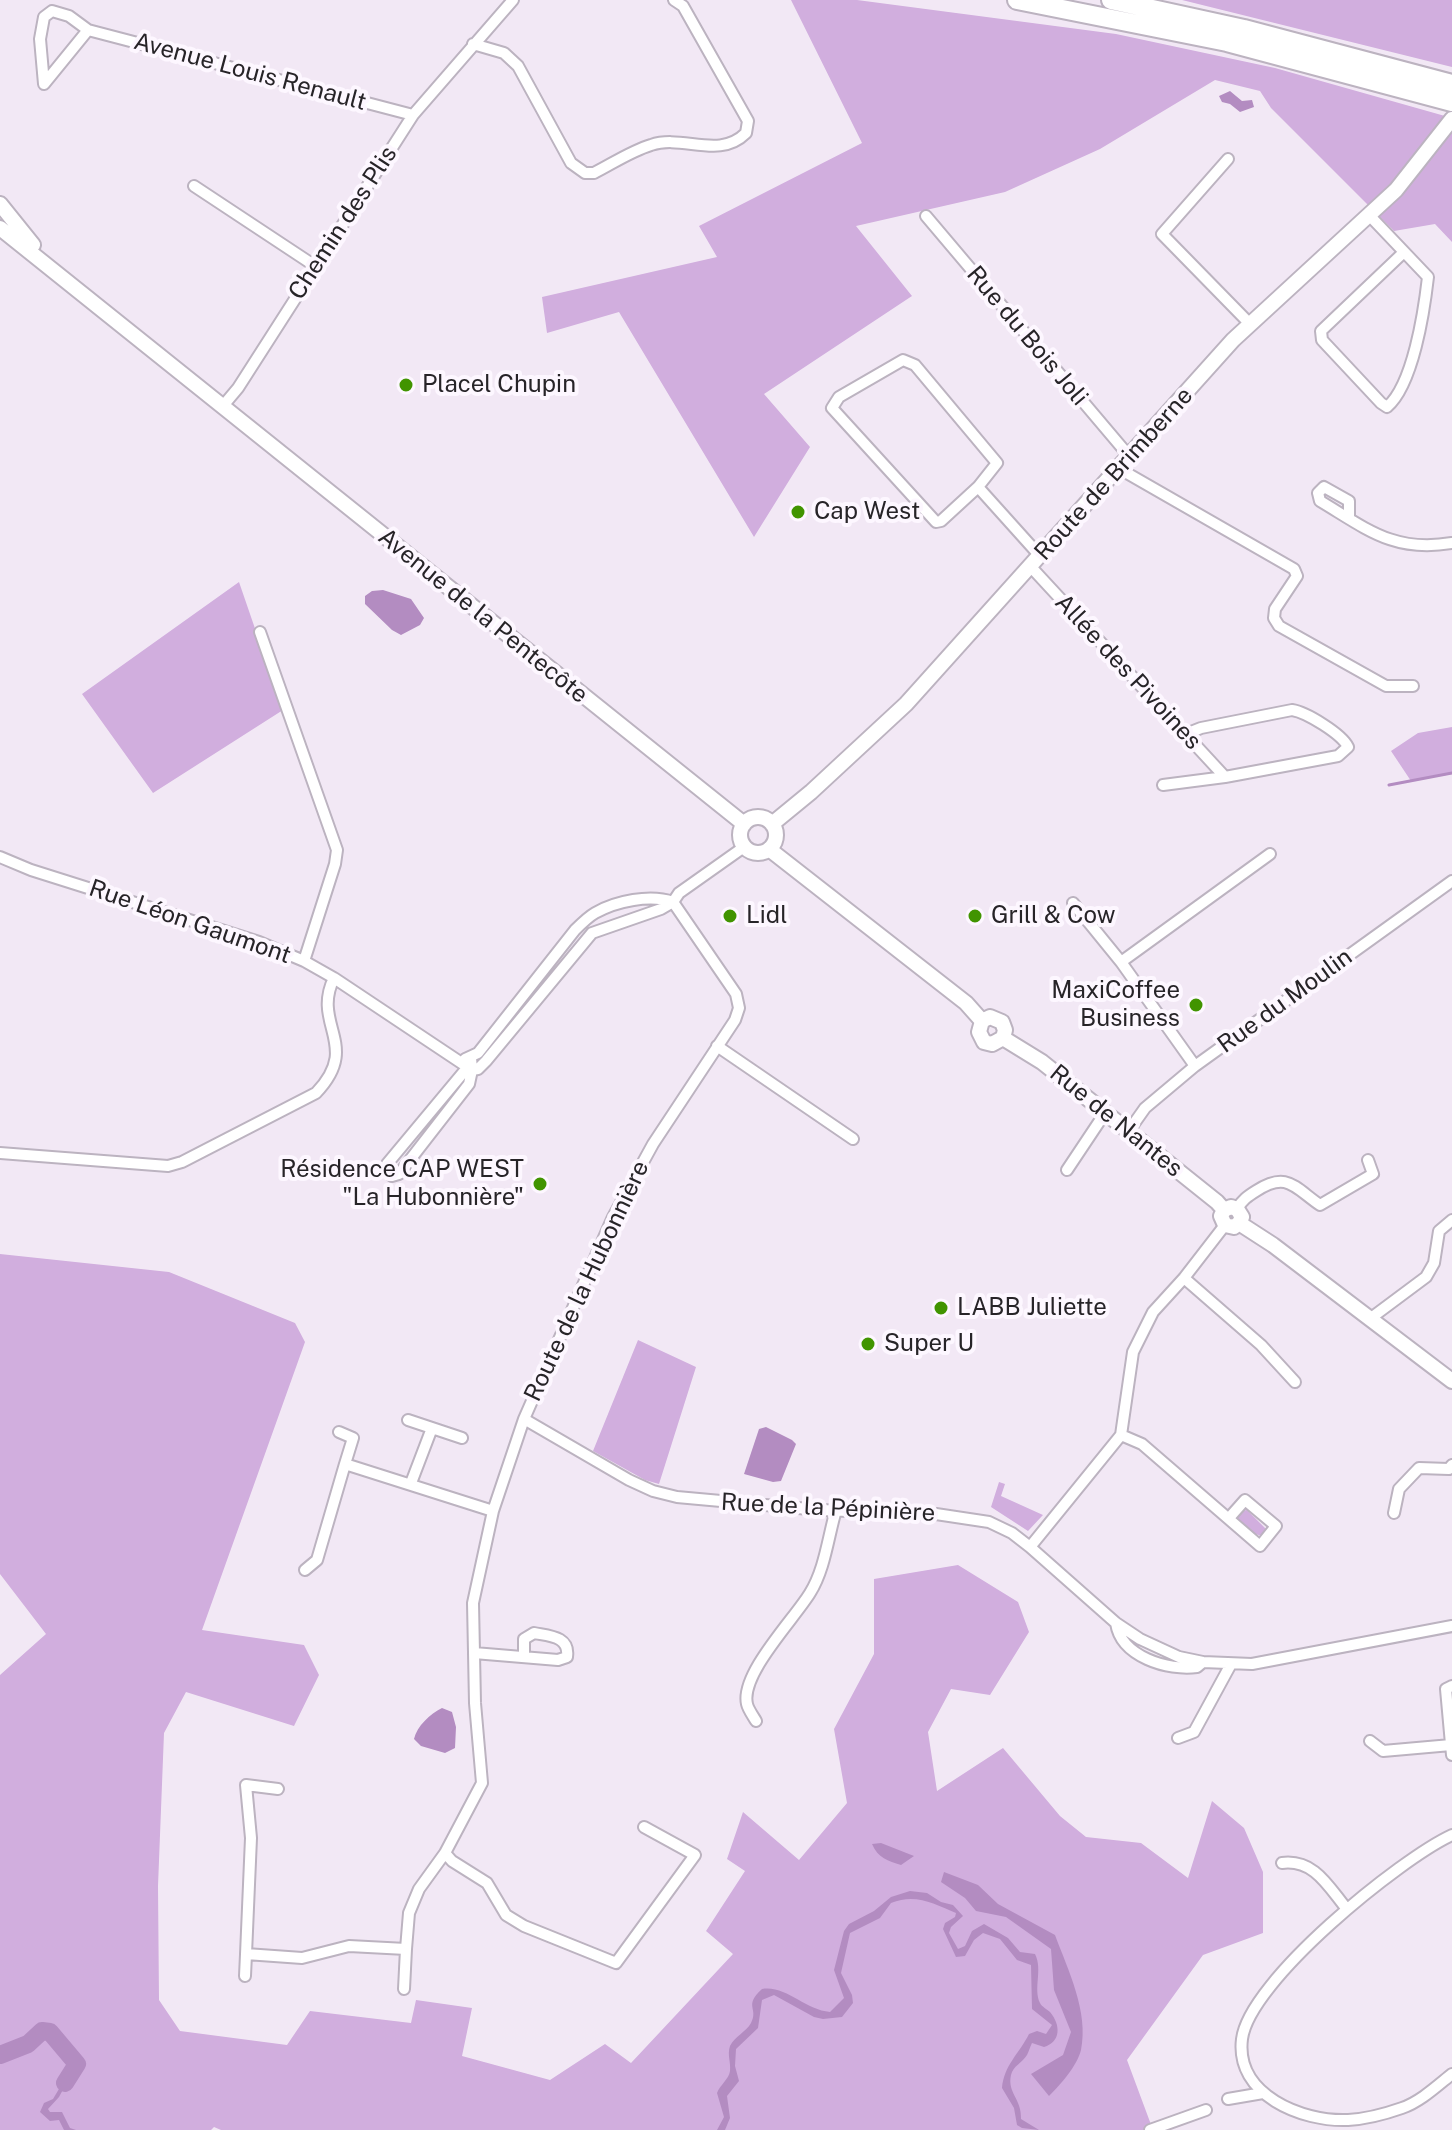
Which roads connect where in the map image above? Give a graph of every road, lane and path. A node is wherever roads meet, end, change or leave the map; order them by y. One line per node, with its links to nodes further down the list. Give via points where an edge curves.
1 (513, 0): 6 (street, Chemin des Plis)
2 (674, 0): 6 (street, via 683,6 748,121 737,142 722,147 650,145 585,173 571,163 518,66 504,53)
3 (1017, 0): 7 (highway, via 1242,46)
4 (1111, 0): 7 (highway, via 1259,32)
5 (88, 30): 5 (street, Avenue Louis Renault, via 59,12 48,12 40,39 44,84); 8 (street, Avenue Louis Renault)
6 (473, 44): 8 (street, Chemin des Plis)
7 (1451, 102): 9 (main road, Route de Brimberne)
8 (413, 115): 17 (street, Chemin des Plis)
9 (1447, 137): 13 (main road, Route de Brimberne)
10 (1228, 159): 19 (street, via 1162,234)
11 (194, 186): 17 (street)
12 (0, 204): 18 (main road)
13 (1369, 215): 16 (street); 19 (main road, Route de Brimberne)
14 (926, 216): 21 (street, Rue du Bois Joli)
15 (0, 228): 18 (main road)
16 (1403, 253): 16 (street, via 1428,277 1408,375 1387,407 1322,340 1321,331)
17 (315, 266): 20 (street, Chemin des Plis)
18 (79, 291): 20 (main road, Avenue de la Pentecôte)
19 (1251, 325): 21 (main road, Route de Brimberne)
20 (222, 407): 32 (main road, Avenue de la Pentecôte)
21 (1129, 456): 22 (main road, Route de Brimberne)
22 (1118, 468): 26 (main road, Route de Brimberne); 28 (street, via 1294,569 1297,576 1275,609 1279,626 1386,686)
23 (978, 487): 23 (street, via 936,522 832,408 839,397 903,360 915,365 995,458 997,463); 26 (street, Allée des Pivoines)
24 (1349, 518): 25 (street, via 1397,544)
25 (1452, 543)
26 (1036, 561): 29 (street, Allée des Pivoines); 33 (main road, Route de Brimberne, via 906,704)
27 (260, 632): 43 (street, via 337,850)
28 (1413, 686)
29 (1186, 734): 30 (street, Allée des Pivoines); 30 (street, via 1299,711 1348,747 1338,756)
30 (1225, 777): 31 (street)
31 (1163, 785)
32 (744, 824): 33 (main road, via 758,818); 34 (main road)
33 (772, 824): 35 (main road, via 775,834)
34 (744, 847): 35 (main road, via 759,853); 39 (street)
35 (769, 849): 49 (main road, Rue de Nantes, via 966,1003 982,1021 979,1032 984,1042 1003,1038)
36 (1270, 854): 44 (street)
37 (0, 857): 43 (street, Rue Léon Gaumont)
38 (1452, 881): 48 (street, Rue du Moulin)
39 (673, 902): 41 (street, via 658,897); 42 (street); 46 (street, Route de la Hubonnière, via 736,994 735,1020)
40 (1073, 903): 44 (street)
41 (618, 904): 42 (street, via 631,912); 42 (street, via 609,911); 47 (street, via 594,913 575,930)
42 (623, 922): 47 (street, via 592,933)
43 (304, 961): 45 (street, Rue Léon Gaumont)
44 (1121, 962): 48 (street)
45 (334, 978): 47 (street, Rue Léon Gaumont, via 452,1057); 52 (street, via 327,1008 338,1049 336,1064 328,1080 305,1099 168,1166)
46 (717, 1046): 51 (street); 61 (street, Route de la Hubonnière, via 613,1217)
47 (473, 1064): 47 (street, via 387,1164 386,1172 399,1174 469,1084)
48 (1195, 1066): 50 (street, Rue du Moulin, via 1145,1108)
49 (1105, 1113): 50 (main road, Rue de Nantes); 54 (street)
50 (1128, 1132): 55 (main road, Rue de Nantes)
51 (853, 1139)
52 (0, 1153)
53 (1368, 1160): 55 (street, via 1373,1174 1320,1205 1286,1182 1271,1181 1243,1200)
54 (1067, 1170)
55 (1231, 1217): 57 (street); 58 (main road, Rue de Nantes)
56 (1452, 1220): 58 (street, via 1439,1231 1426,1277)
57 (1184, 1278): 60 (street); 65 (street, via 1153,1312 1133,1352)
58 (1371, 1318): 59 (main road, Rue de Nantes)
59 (1452, 1380)
60 (1295, 1382)
61 (524, 1419): 70 (street, Rue de la Pépinière, via 653,1491 709,1501); 71 (street, Route de la Hubonnière)
62 (408, 1420): 63 (street)
63 (432, 1428): 66 (street); 69 (street)
64 (339, 1432): 67 (street, via 353,1438)
65 (1121, 1435): 73 (street, via 1142,1444); 74 (street)
66 (462, 1438)
67 (345, 1464): 69 (street); 75 (street, via 317,1560)
68 (1452, 1465): 72 (street, via 1419,1468 1399,1489)
69 (411, 1483): 71 (street)
70 (836, 1510): 74 (street, Rue de la Pépinière, via 989,1522); 82 (street, via 811,1592 773,1641 750,1684 746,1703)
71 (493, 1511): 77 (street, Route de la Hubonnière, via 473,1603)
72 (1394, 1513)
73 (1229, 1518): 73 (street, via 1245,1500 1276,1526 1260,1546)
74 (1030, 1547): 79 (street, Rue de la Pépinière, via 1116,1623 1160,1649)
75 (305, 1570)
76 (1452, 1626): 79 (street, Rue de la Pépinière, via 1267,1662)
77 (474, 1653): 78 (street); 90 (street, Route de la Hubonnière, via 482,1783)
78 (524, 1656)
79 (1231, 1664): 83 (street, via 1194,1732)
80 (1452, 1686): 81 (street, via 1446,1689)
81 (1450, 1704): 85 (street)
82 (756, 1721)
83 (1178, 1738)
84 (1370, 1741): 85 (street, via 1383,1751)
85 (1451, 1745): 86 (street)
86 (1452, 1755)
87 (278, 1789): 94 (street, via 246,1785 251,1838)
88 (644, 1827): 90 (street, via 695,1855 616,1963 506,1915 487,1883)
89 (1452, 1835): 92 (street)
90 (445, 1853): 93 (street, Route de la Hubonnière, via 409,1913)
91 (1282, 1863): 92 (street, via 1297,1861 1316,1870)
92 (1346, 1908): 98 (street, via 1282,1972 1250,2014 1242,2054 1246,2071)
93 (406, 1949): 94 (street, via 349,1946 302,1958); 96 (street, Route de la Hubonnière)
94 (246, 1954): 95 (street)
95 (245, 1976)
96 (404, 1989)
97 (1452, 2074): 98 (street, via 1405,2107 1349,2120 1292,2110)
98 (1263, 2093): 99 (street)
99 (1228, 2099)
100 (1206, 2110): 101 (street)
101 (1150, 2130)

